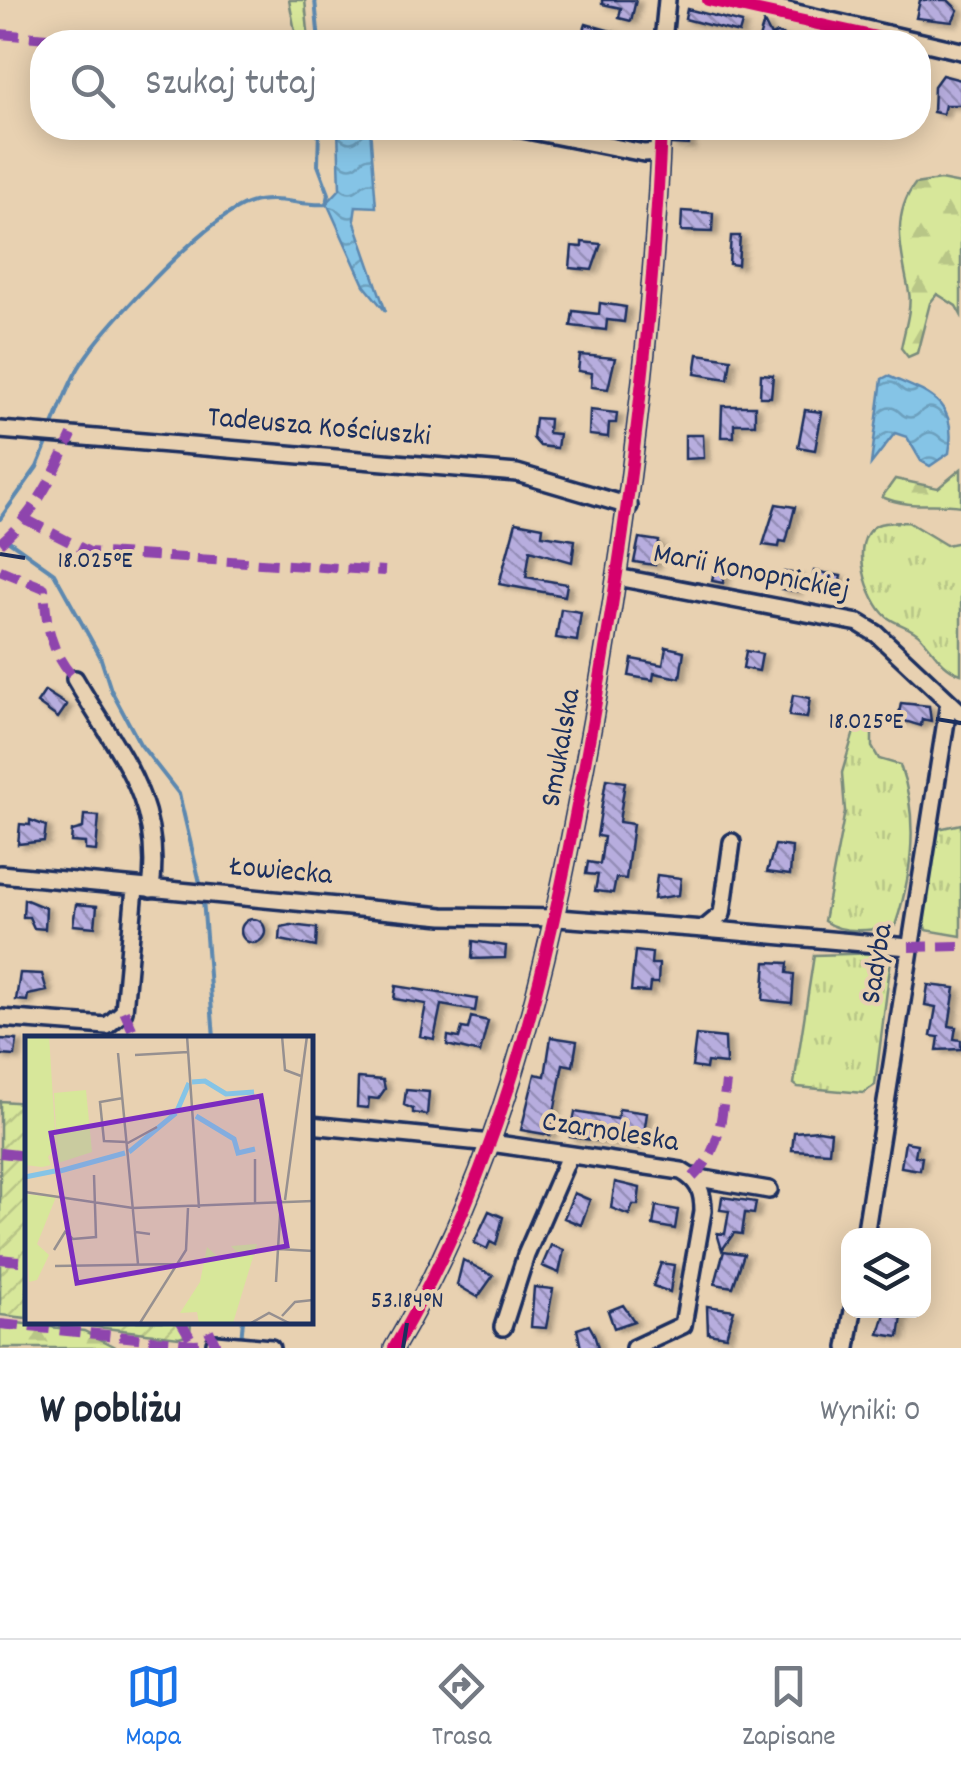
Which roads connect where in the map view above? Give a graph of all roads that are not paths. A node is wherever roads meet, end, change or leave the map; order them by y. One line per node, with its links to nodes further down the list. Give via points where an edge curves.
1 (667, 0): 4 (street)
2 (740, 0): 3 (street)
3 (808, 7): 5 (street)
4 (664, 30)
5 (886, 30)
6 (931, 43): 7 (street)
7 (961, 52)
8 (578, 140): 10 (street)
9 (660, 140): 10 (street, Smukalska)
10 (660, 152): 12 (street, Smukalska)
11 (0, 430): 12 (street, Tadeusza Kościuszki, via 518,473)
12 (629, 506): 13 (street, Smukalska)
13 (617, 577): 15 (street, Marii Konopnickiej, via 859,622); 19 (street, Smukalska)
14 (75, 680): 18 (street, via 147,802 156,852)
15 (955, 707): 21 (street, Sadyba)
16 (732, 842): 20 (street, via 722,914)
17 (0, 874): 18 (street, Łowiecka)
18 (143, 888): 19 (street, Łowiecka, via 443,916); 22 (street, via 124,1011 114,1022)
19 (558, 918): 20 (street, Łowiecka); 24 (street, Smukalska)
20 (704, 930): 21 (street, Łowiecka)
21 (909, 947): 28 (street, Sadyba)
22 (0, 1018)
23 (312, 1125): 24 (street, Czarnoleska)
24 (491, 1142): 25 (street, Czarnoleska); 33 (street, Smukalska, via 424,1297)
25 (568, 1156): 26 (street, Czarnoleska); 30 (street)
26 (692, 1177): 27 (street); 34 (street, Czarnoleska, via 703,1193 703,1212 683,1324)
27 (769, 1190)
28 (866, 1228)
29 (852, 1318): 35 (street)
30 (503, 1327)
31 (215, 1343): 32 (street)
32 (271, 1348)
33 (394, 1348)
34 (634, 1348)
35 (847, 1348)

